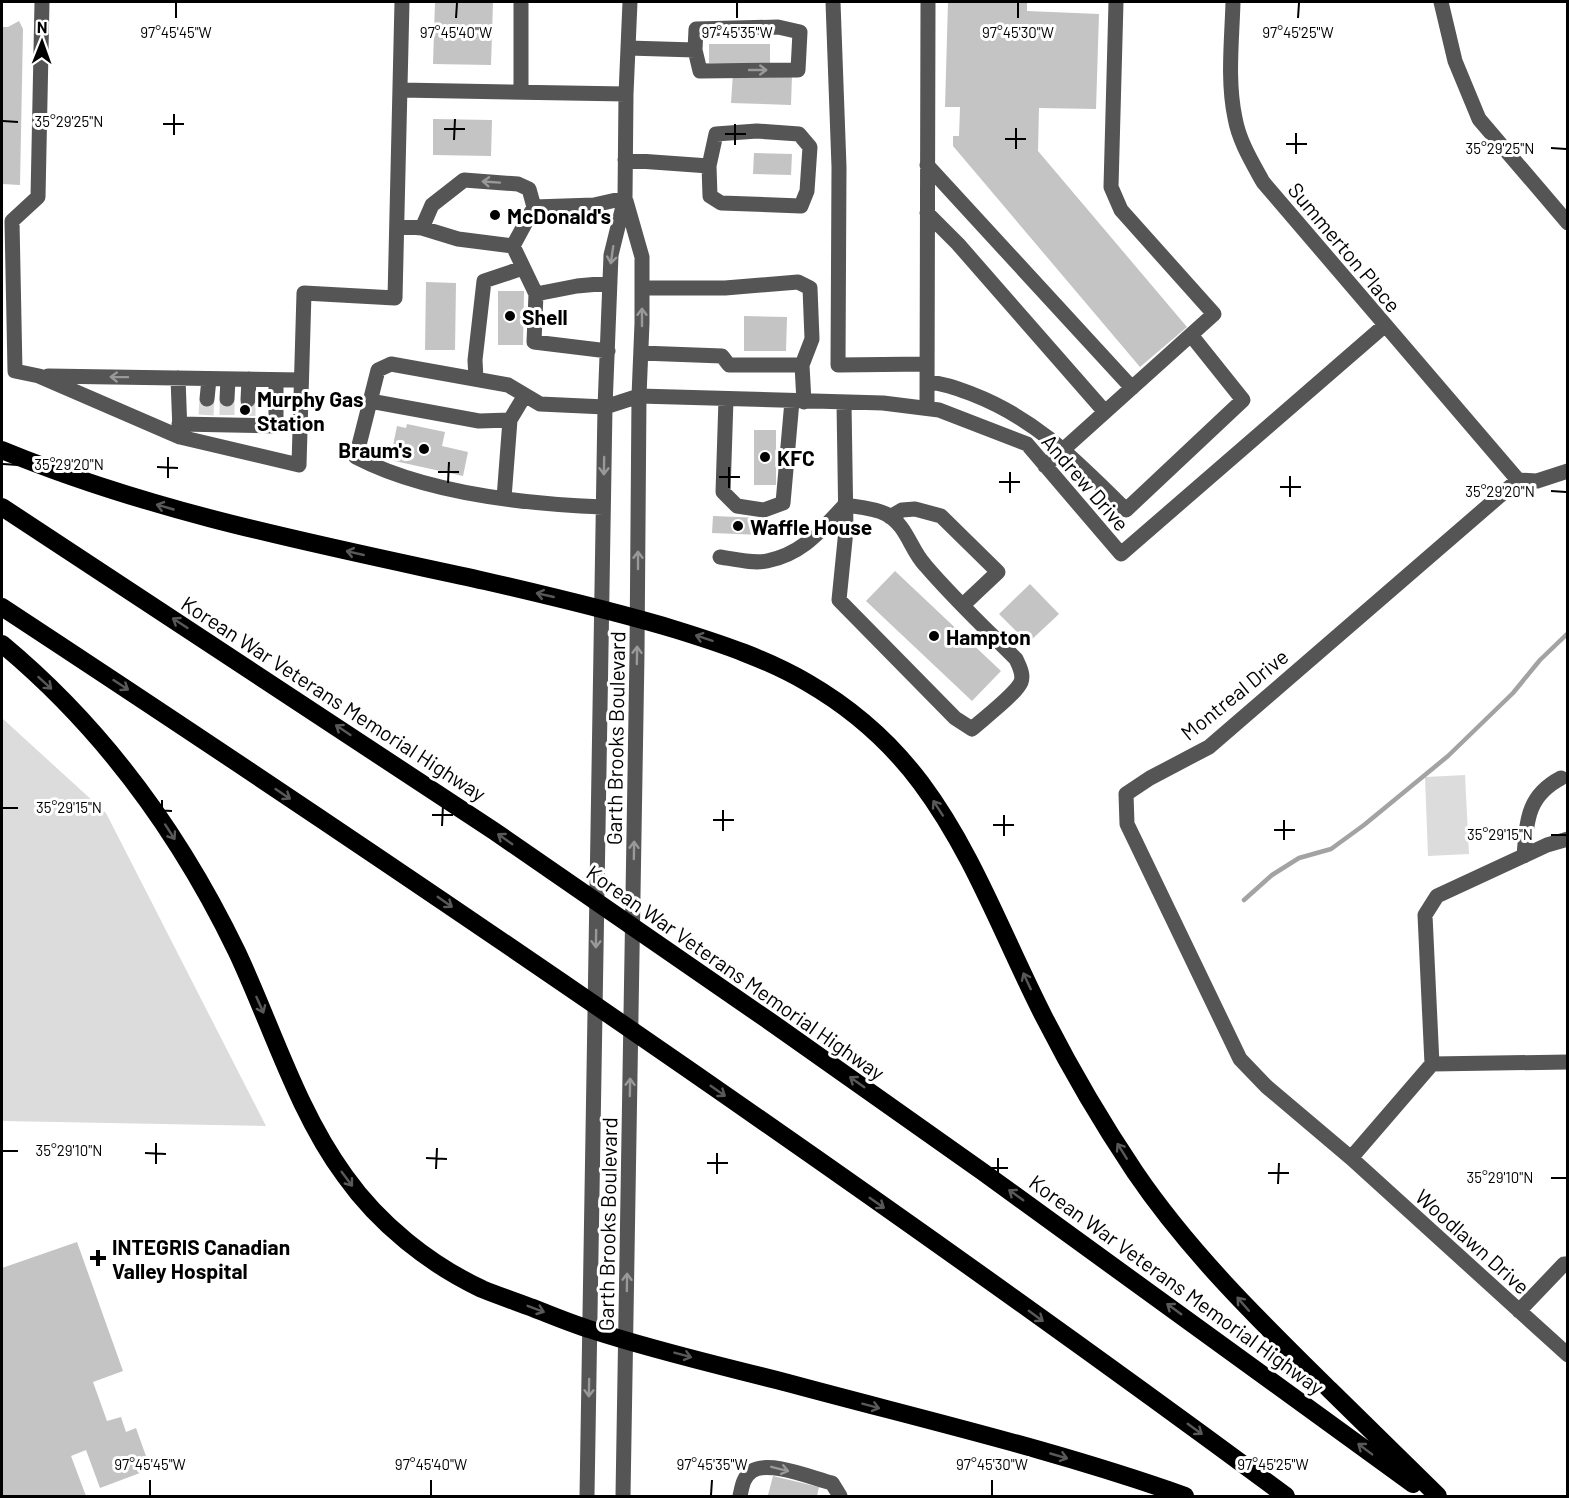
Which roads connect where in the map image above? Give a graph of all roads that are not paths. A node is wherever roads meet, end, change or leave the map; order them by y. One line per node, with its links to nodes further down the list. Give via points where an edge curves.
1 (42, 2): 28 (street, via 38,197 12,221)
2 (402, 2): 12 (street)
3 (521, 2): 13 (street)
4 (630, 2): 10 (street, Garth Brooks Boulevard)
5 (833, 2): 34 (street, via 839,167 838,365)
6 (928, 2): 16 (street)
7 (1116, 2): 31 (street, via 1111,187 1121,210 1214,314)
8 (1233, 2): 30 (street, Summerton Place, via 1231,86 1235,119 1246,150 1263,182)
9 (1441, 2): 21 (street, via 1455,61 1479,119)
10 (628, 48): 11 (street); 14 (street, Garth Brooks Boulevard)
11 (694, 50): 11 (street, one-way to 11, via 700,71 798,70 800,32 778,27 696,29)
12 (400, 90): 13 (street); 22 (street)
13 (521, 92): 14 (street)
14 (626, 94): 15 (street, Garth Brooks Boulevard)
15 (625, 160): 17 (street); 18 (street, Garth Brooks Boulevard)
16 (927, 165): 20 (street); 45 (street)
17 (709, 166): 17 (street, via 710,196 721,203 801,206 807,191 810,147 799,134 716,134)
18 (625, 198): 19 (street, via 594,205); 26 (street, Garth Brooks Boulevard, one-way to 26, via 611,255); 27 (street, Garth Brooks Boulevard, via 642,257)
19 (534, 207): 23 (street, one-way to 23, via 530,189 518,184 464,180 432,205); 24 (street)
20 (927, 213): 34 (street); 55 (street)
21 (1568, 223)
22 (397, 226): 23 (street); 43 (street, via 395,298 304,293)
23 (422, 228): 24 (street, via 458,239)
24 (513, 246): 25 (street)
25 (523, 268): 29 (street); 41 (street, via 484,281)
26 (610, 283): 29 (street); 32 (street, Garth Brooks Boulevard)
27 (642, 288): 33 (street, Garth Brooks Boulevard, one-way to 27); 35 (street, via 725,288 798,282 810,288 812,339)
28 (7, 291): 36 (street, via 15,371)
29 (536, 294): 32 (street, via 534,342)
30 (1384, 326): 62 (street, Andrew Drive, via 1121,554); 64 (street, Summerton Place)
31 (1191, 335): 45 (street); 60 (street, via 1243,400 1126,510)
32 (608, 351): 53 (street, Garth Brooks Boulevard)
33 (641, 354): 35 (street, via 722,356 729,365); 47 (street, Garth Brooks Boulevard)
34 (927, 364): 44 (street)
35 (802, 365): 51 (street)
36 (39, 376): 37 (street, one-way to 36); 59 (street)
37 (178, 378): 38 (street); 59 (street)
38 (209, 379): 39 (street); 56 (street)
39 (228, 379): 40 (street); 57 (street)
40 (249, 379): 42 (street); 49 (street)
41 (476, 379): 46 (street, via 508,384); 50 (street, via 391,364 378,370)
42 (276, 380): 43 (street); 57 (street, via 276,426)
43 (301, 380): 59 (street, via 298,465)
44 (927, 382): 54 (street); 60 (street, via 944,384 997,404)
45 (1132, 387): 55 (street)
46 (525, 395): 53 (street, via 540,404); 58 (street)
47 (639, 396): 48 (street, Andrew Drive); 53 (street, Andrew Drive); 74 (street, Garth Brooks Boulevard, one-way to 47)
48 (726, 399): 51 (street, Andrew Drive); 51 (street, via 723,492 736,506 764,510 783,503)
49 (248, 400)
50 (370, 401): 58 (street, via 479,421); 65 (street, via 356,457 429,484)
51 (798, 401): 52 (street, Andrew Drive)
52 (844, 403): 54 (street, Andrew Drive); 66 (street)
53 (605, 407): 68 (street, Garth Brooks Boulevard, one-way to 68)
54 (927, 408): 62 (street, Andrew Drive, via 1027,444)
55 (1105, 412): 60 (street)
56 (207, 413): 57 (street); 59 (street)
57 (227, 413)
58 (510, 420): 65 (street)
59 (180, 430)
60 (1064, 449): 62 (street)
61 (2, 450): 73 (highway, one-way to 61, via 164,507 95,486)
62 (1046, 466)
63 (1568, 471): 64 (street, via 1538,481)
64 (1518, 480): 81 (street, Montreal Drive, via 1209,747 1126,794 1127,824 1240,1059)
65 (504, 498): 68 (street, via 545,505)
66 (845, 505): 69 (street); 70 (street, via 805,546 784,556 765,562); 71 (street, via 839,600 955,718 972,729 1016,689 1022,681 1022,671 1016,659)
67 (2, 507): 93 (highway, Korean War Veterans Memorial Highway, one-way to 67, via 983,1172 673,955)
68 (603, 507): 73 (street, Garth Brooks Boulevard)
69 (890, 517): 71 (street, via 909,536 923,563); 71 (street, via 902,510 915,509 942,516 998,572)
70 (720, 558)
71 (963, 605)
72 (2, 607): 92 (highway, one-way to 92, via 395,868 670,1057)
73 (602, 608): 74 (highway); 84 (street, Garth Brooks Boulevard, one-way to 84)
74 (638, 618): 85 (street, Garth Brooks Boulevard, one-way to 74); 94 (highway, one-way to 74, via 1251,1313 1136,1174 1044,1019 950,828 921,783 890,747 850,711 779,668 707,639)
75 (2, 644): 84 (highway, one-way to 84, via 93,731 172,835 236,952 323,1143 361,1197 418,1250 449,1270 482,1289)
76 (1561, 778): 78 (street, via 1545,786 1536,800 1527,821)
77 (1568, 839): 78 (street)
78 (1524, 856): 80 (street, via 1437,896 1425,915)
79 (1568, 1062): 80 (street)
80 (1432, 1064): 81 (street)
81 (1351, 1158): 83 (street, Woodlawn Drive)
82 (1568, 1264): 83 (street)
83 (1518, 1311): 86 (street, Woodlawn Drive)
84 (589, 1330): 85 (highway); 87 (street, Garth Brooks Boulevard, one-way to 87)
85 (626, 1340): 88 (street, Garth Brooks Boulevard); 91 (highway, one-way to 91, via 1122,1474)
86 (1568, 1355)
87 (587, 1497)
88 (623, 1497)
89 (740, 1497): 90 (street, one-way to 90, via 744,1480 752,1470 770,1466 832,1483)
90 (840, 1497)
91 (1185, 1497)
92 (1286, 1497)
93 (1429, 1497)
94 (1438, 1497)

